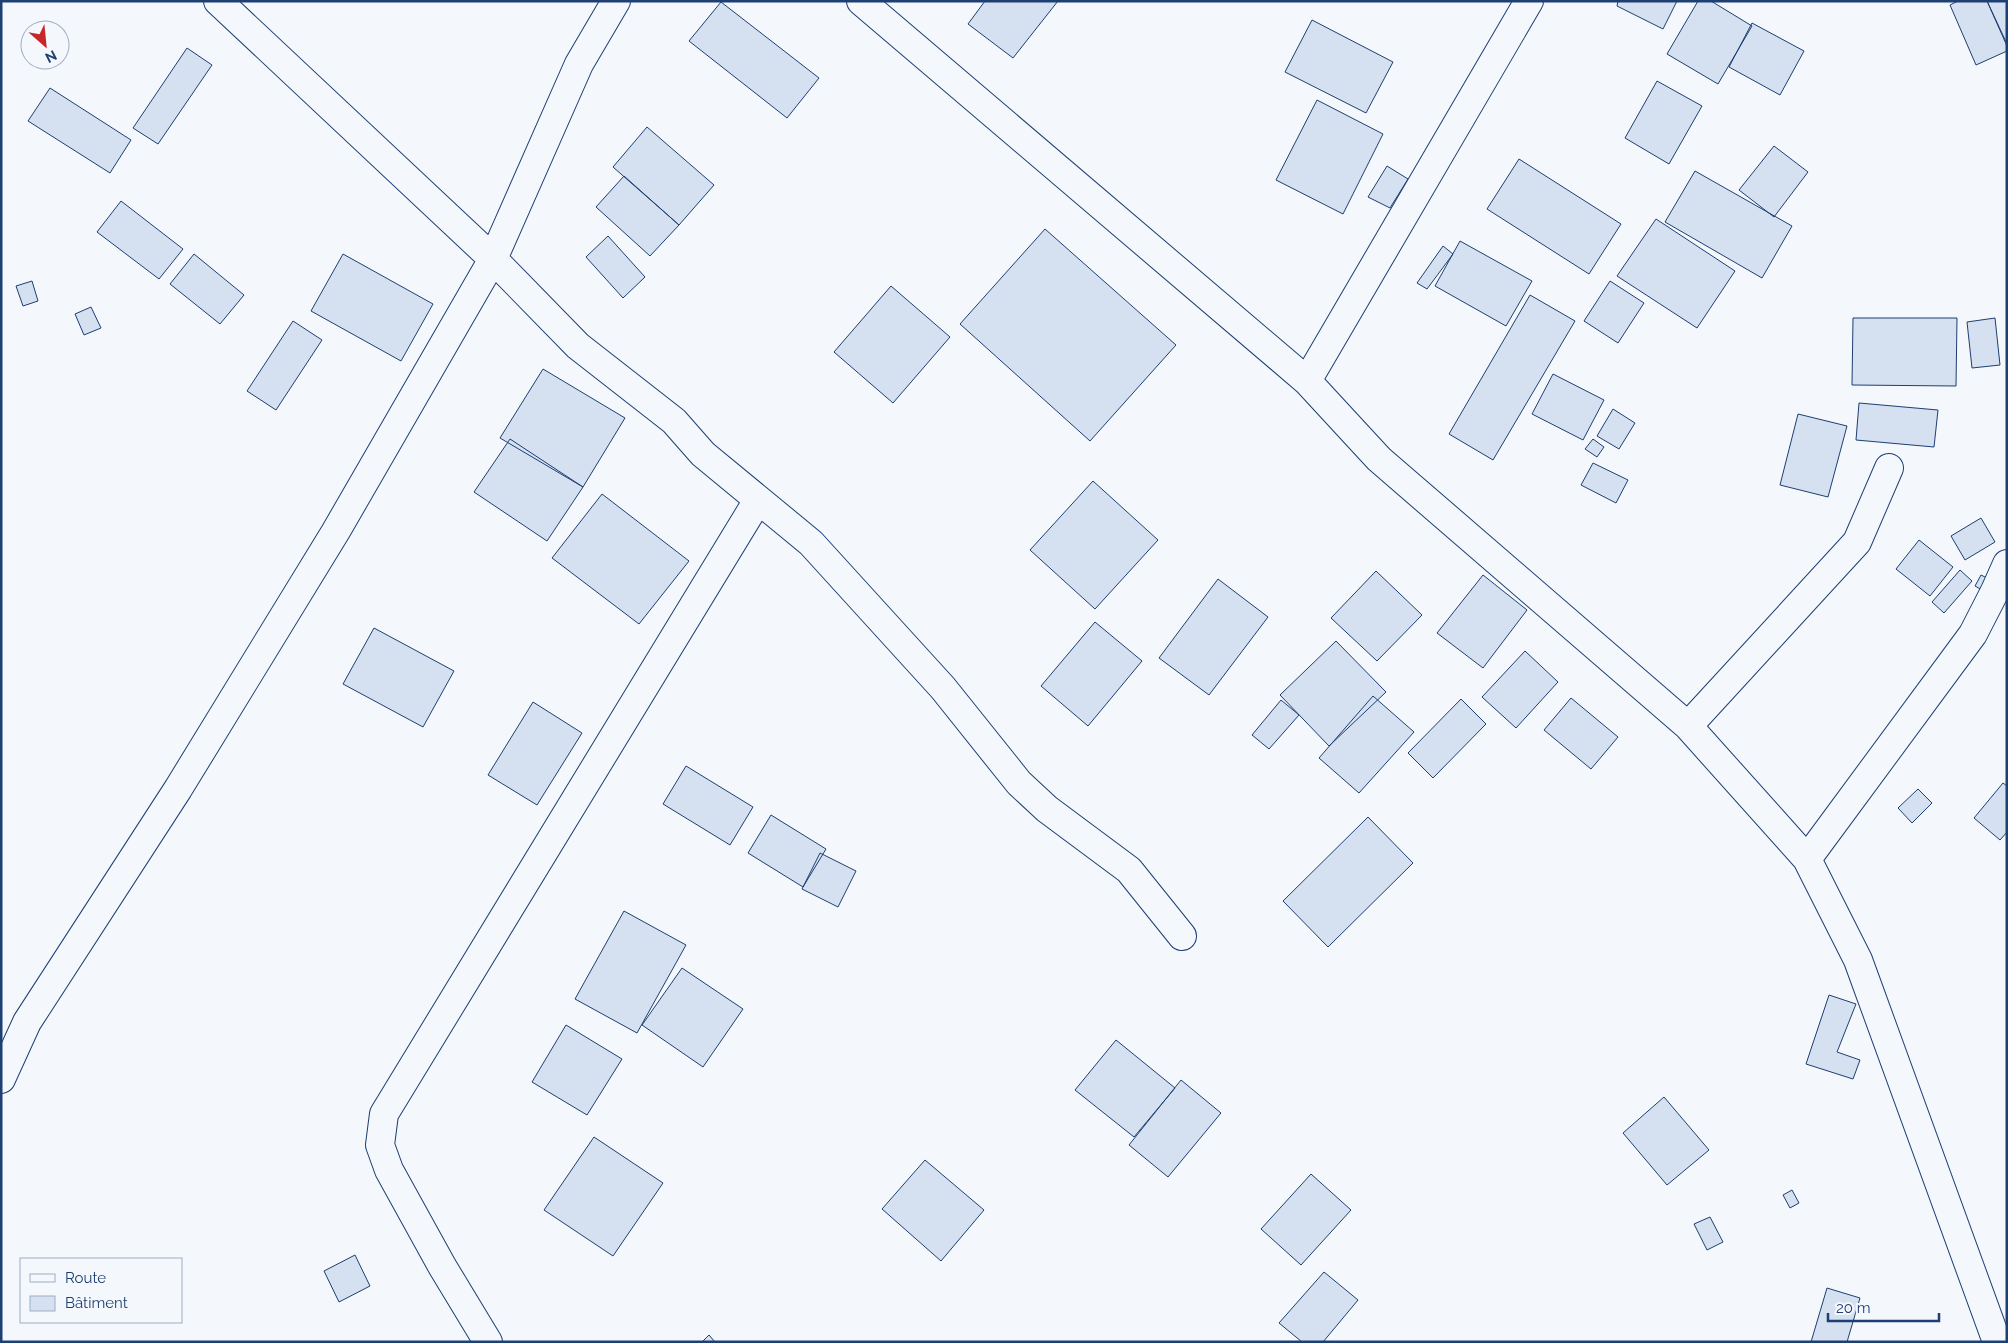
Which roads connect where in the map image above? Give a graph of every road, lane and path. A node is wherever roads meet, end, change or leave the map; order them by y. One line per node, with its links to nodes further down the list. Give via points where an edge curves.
1 (218, 1): 5 (street)
2 (616, 1): 5 (street, via 579,64)
3 (861, 1): 6 (street)
4 (1529, 1): 6 (street)
5 (492, 259): 8 (street, via 578,346 674,422 702,454); 13 (street, via 336,531 178,789 27,1022)
6 (1308, 381): 10 (street, via 1379,459)
7 (1888, 468): 10 (street, via 1856,542)
8 (758, 500): 12 (street, via 811,543 943,688 1019,783 1129,870); 14 (street, via 384,1114 380,1145 389,1170)
9 (2007, 564): 11 (street, via 1973,634)
10 (1688, 726): 11 (street)
11 (1807, 860): 15 (street, via 1858,960)
12 (1182, 936)
13 (1, 1079)
14 (488, 1342)
15 (1998, 1342)

